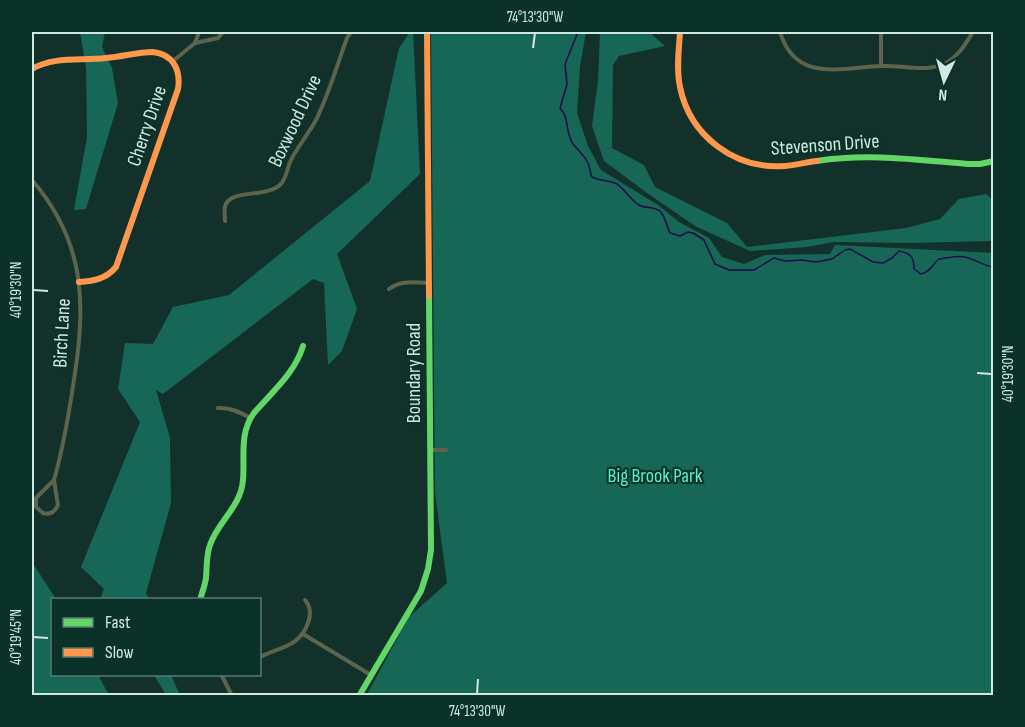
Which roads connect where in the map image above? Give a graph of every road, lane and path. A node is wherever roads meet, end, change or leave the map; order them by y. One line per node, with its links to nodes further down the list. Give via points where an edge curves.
1 (199, 32): 9 (street)
2 (223, 32): 9 (street, via 218,38)
3 (351, 32): 15 (street, Boxwood Drive, via 319,114 292,158 285,178 268,192 230,199 225,207)
4 (427, 32): 17 (street, Boundary Road)
5 (680, 32): 13 (street, Stevenson Drive, via 679,75 686,107 704,135 739,159 772,166 855,156 968,164)
6 (780, 32): 11 (street, via 792,54 813,67 831,70)
7 (881, 32): 11 (street)
8 (973, 32): 11 (street, via 958,54 946,63 924,69)
9 (195, 43): 10 (street)
10 (173, 61): 12 (street, Cherry Drive, via 149,52 55,60); 16 (street, Cherry Drive, via 179,77 178,89 116,267 108,275)
11 (880, 66)
12 (32, 69)
13 (993, 161)
14 (32, 180): 16 (street, Birch Lane, via 65,230)
15 (225, 221)
16 (79, 282): 24 (street, Birch Lane, via 77,366)
17 (430, 283): 18 (street, via 402,283); 22 (street, Boundary Road)
18 (389, 289)
19 (303, 346): 21 (street, via 296,364)
20 (218, 408): 21 (street)
21 (250, 418): 25 (street, via 243,439 242,490 211,541)
22 (431, 450): 23 (street); 29 (street, Boundary Road, via 431,550 426,577)
23 (446, 450)
24 (54, 480): 24 (street, Birch Lane, via 36,498 36,507 43,513 51,513 58,505)
25 (200, 598)
26 (305, 600): 27 (street, via 310,620)
27 (303, 634): 28 (street, via 285,648); 29 (street)
28 (261, 656)
29 (371, 675): 32 (street, Boundary Road)
30 (222, 676): 31 (street)
31 (232, 696)
32 (359, 696)

